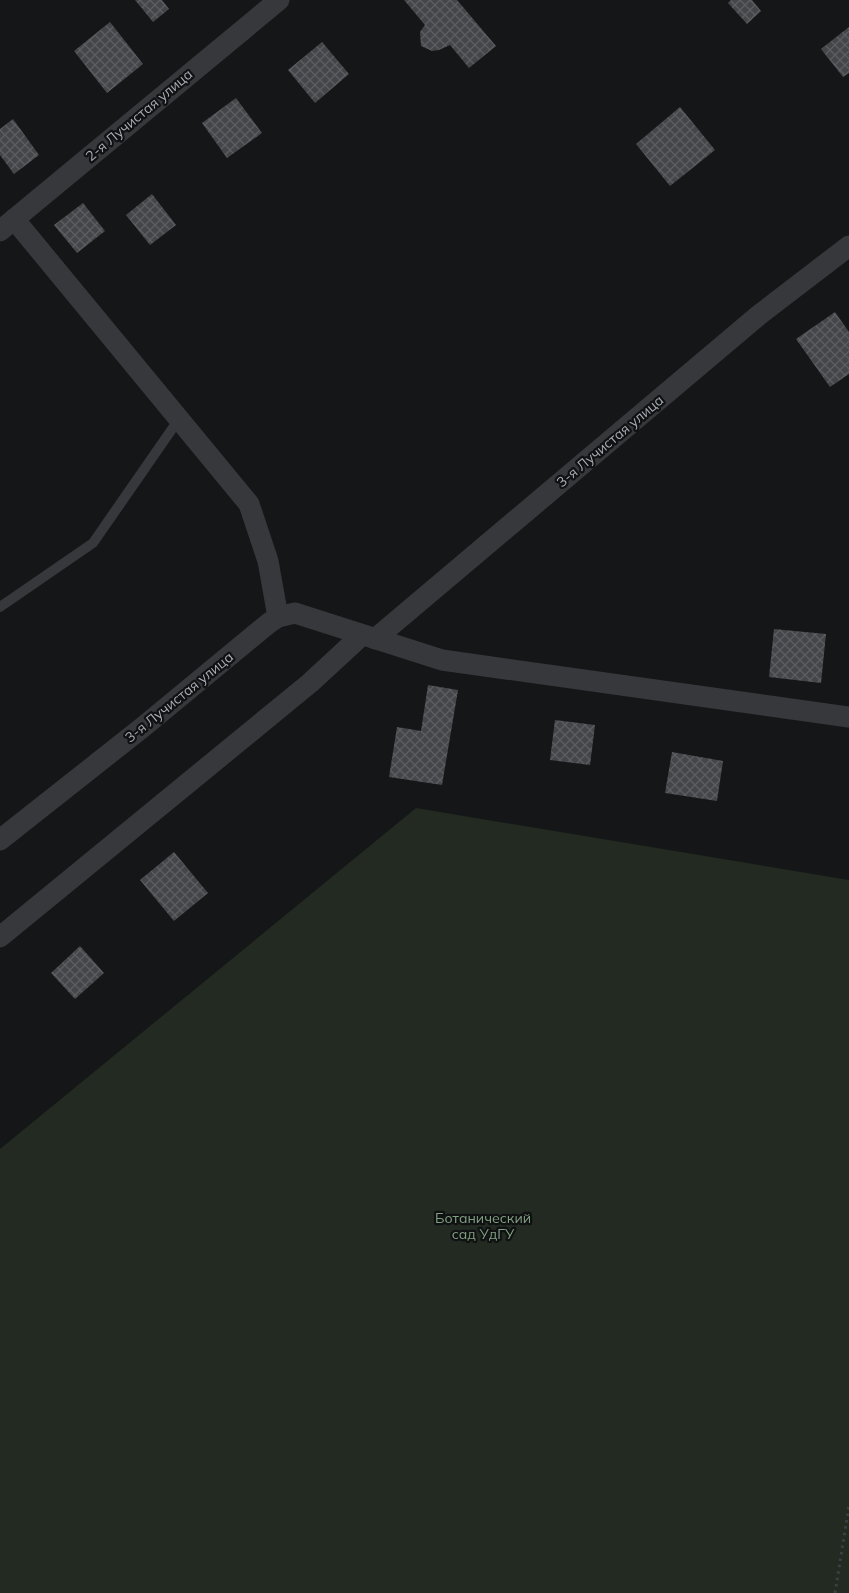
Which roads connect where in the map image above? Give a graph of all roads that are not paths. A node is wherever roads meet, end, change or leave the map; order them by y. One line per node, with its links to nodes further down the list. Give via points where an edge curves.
1 (279, 0): 2 (street, 2-я Лучистая улица)
2 (7, 225): 4 (street)
3 (849, 246): 7 (street, 3-я Лучистая улица, via 759,315)
4 (179, 420): 5 (lane, via 93,543); 6 (street, via 249,504 268,561)
5 (0, 607)
6 (278, 617): 7 (street, via 295,613); 9 (street, 3-я Лучистая улица)
7 (369, 637): 8 (street, via 442,660); 10 (street, 3-я Лучистая улица)
8 (849, 717)
9 (0, 840)
10 (0, 937)

